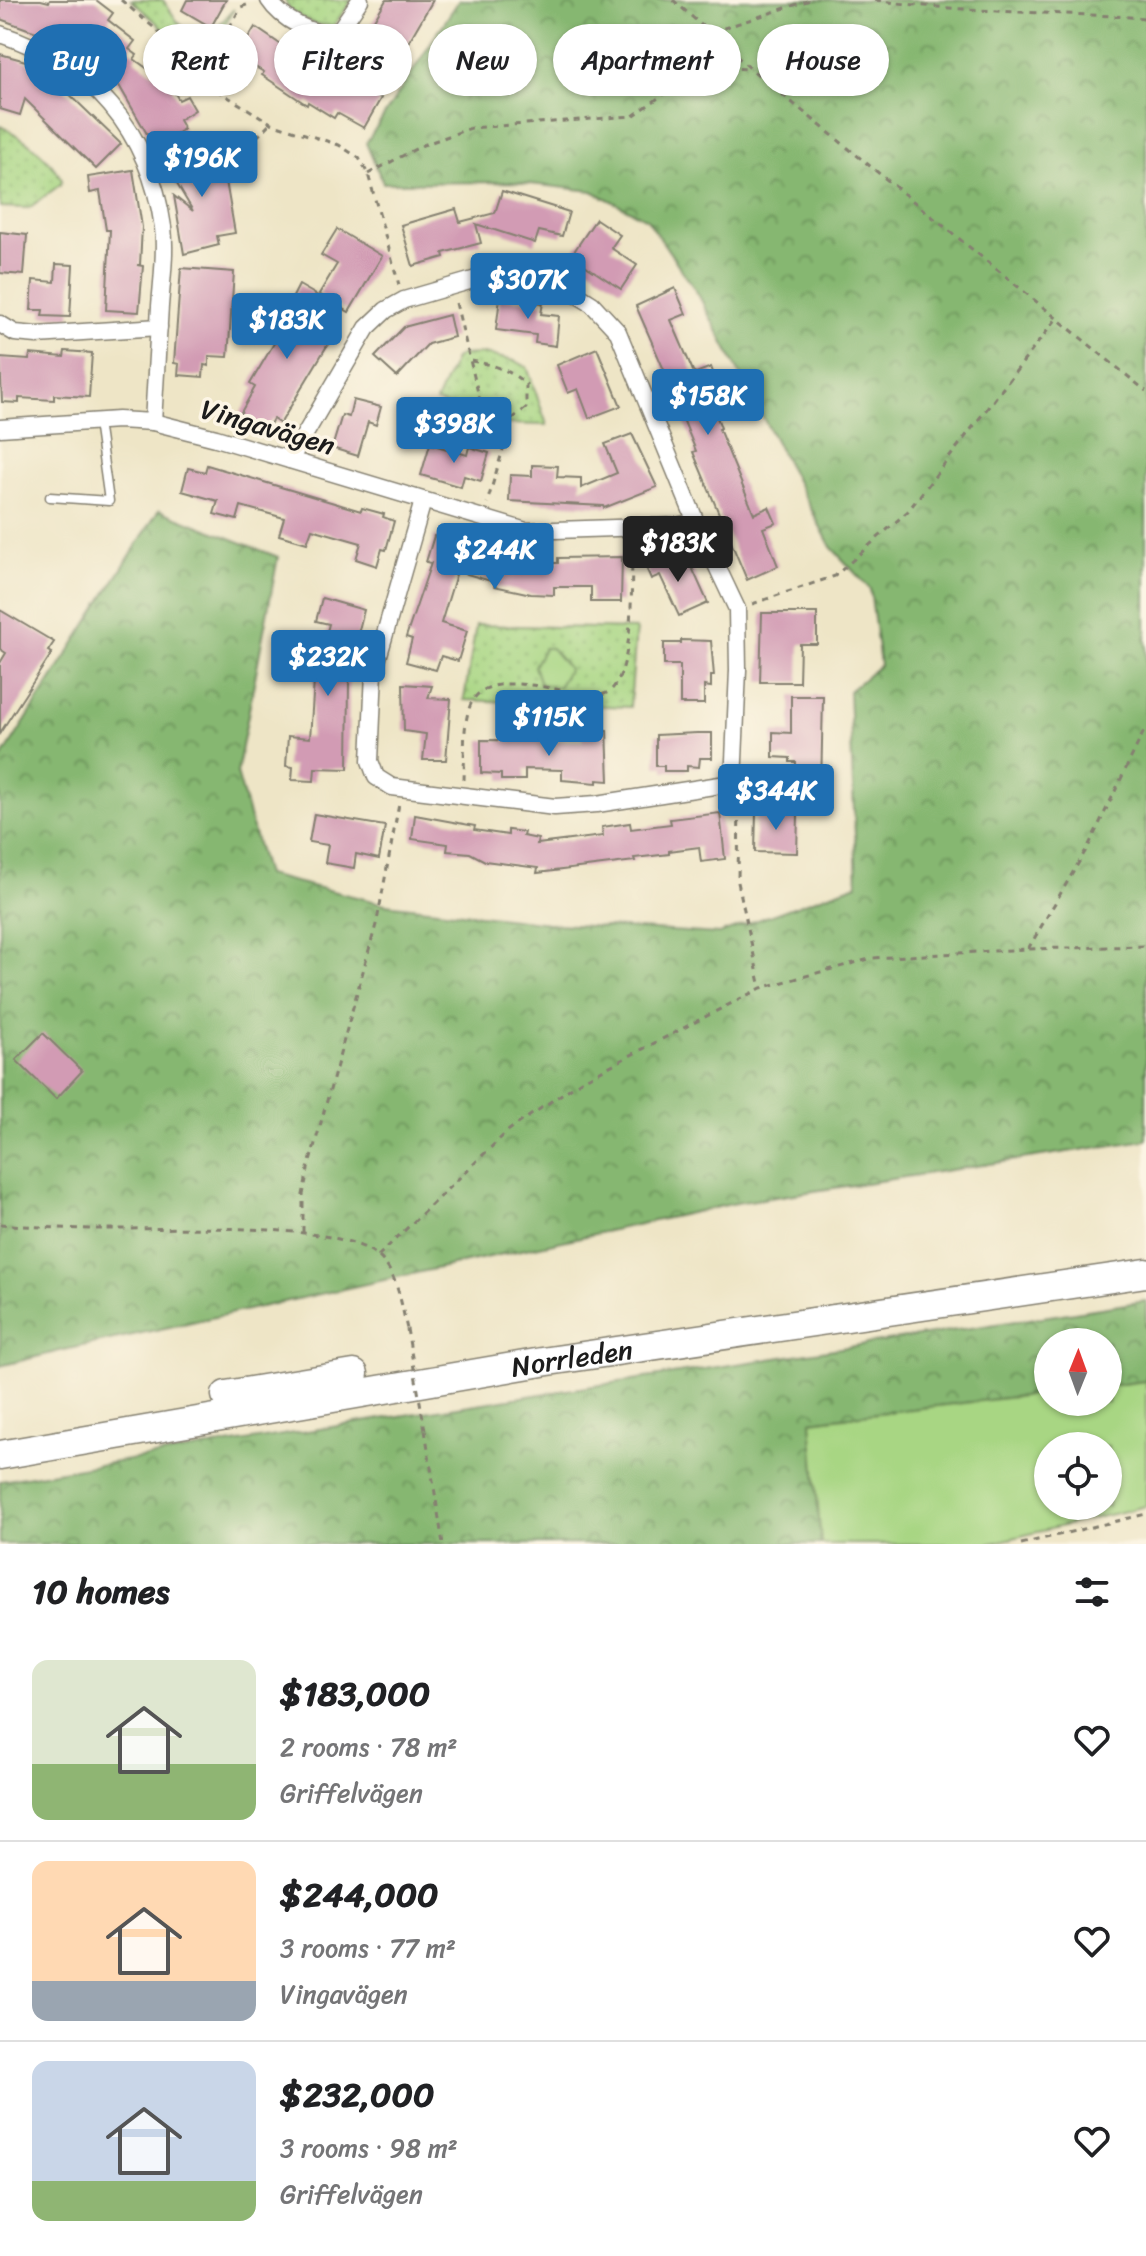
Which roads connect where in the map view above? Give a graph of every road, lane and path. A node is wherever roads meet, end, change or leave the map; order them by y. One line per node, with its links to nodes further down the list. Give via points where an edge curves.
1 (121, 0): 9 (path)
2 (260, 0): 10 (path, via 241,7)
3 (269, 0): 4 (street, via 278,14 323,35 336,35)
4 (360, 0)
5 (673, 0): 11 (path)
6 (810, 0): 12 (path)
7 (875, 0): 8 (path, via 974,11)
8 (1146, 18)
9 (150, 24)
10 (231, 24)
11 (702, 24)
12 (736, 24)
13 (0, 34): 18 (street, via 33,45 79,73 108,101)
14 (741, 60): 15 (path)
15 (751, 69): 19 (path, via 709,67 633,116 471,128 423,145); 22 (path)
16 (226, 96): 17 (path)
17 (271, 123): 18 (path, via 259,135); 19 (path, via 339,145 359,158)
18 (142, 157): 24 (street, via 163,228)
19 (368, 174): 21 (path)
20 (452, 285): 21 (street); 25 (path); 35 (street, via 498,276 537,276 569,287 607,318 626,349)
21 (404, 300): 31 (street, via 367,328)
22 (1057, 318): 26 (path); 37 (path, via 908,511 835,576)
23 (0, 324): 24 (street, via 15,333 37,335)
24 (159, 327): 29 (street)
25 (471, 361): 27 (path, via 481,405 497,418); 27 (path, via 508,371 526,384 526,408)
26 (1146, 391)
27 (512, 419): 34 (path)
28 (98, 421): 29 (street, Vingavägen); 30 (street, Vingavägen); 32 (lane, via 109,501)
29 (153, 422): 31 (street, Vingavägen)
30 (0, 428)
31 (290, 460): 33 (street, Vingavägen)
32 (50, 497)
33 (423, 501): 34 (street, Vingavägen); 40 (street, via 374,672 370,761 376,777)
34 (483, 518): 36 (street, Vingavägen, via 526,531)
35 (696, 522): 36 (street, Vingavägen); 37 (street)
36 (632, 527): 41 (path, via 631,630 617,682 606,694 595,696 502,684 479,692 467,716)
37 (737, 609): 39 (street)
38 (1146, 727): 43 (path, via 1089,845)
39 (733, 783): 41 (street, via 555,807); 44 (path, via 739,796 738,882)
40 (402, 788): 41 (street); 46 (path, via 377,921 308,1169)
41 (463, 796)
42 (1146, 946): 43 (path)
43 (1028, 949): 44 (path, via 873,958)
44 (761, 988): 48 (path, via 581,1081 521,1122)
45 (0, 1224): 46 (path)
46 (303, 1232): 48 (path, via 351,1242)
47 (1146, 1254): 50 (highway, Norrleden, via 347,1375)
48 (378, 1256): 53 (path, bridge, via 396,1284 407,1329)
49 (1146, 1273): 51 (highway, Norrleden, via 542,1362)
50 (0, 1436)
51 (0, 1455)
52 (1146, 1514): 54 (path)
53 (443, 1544)
54 (1021, 1544)

